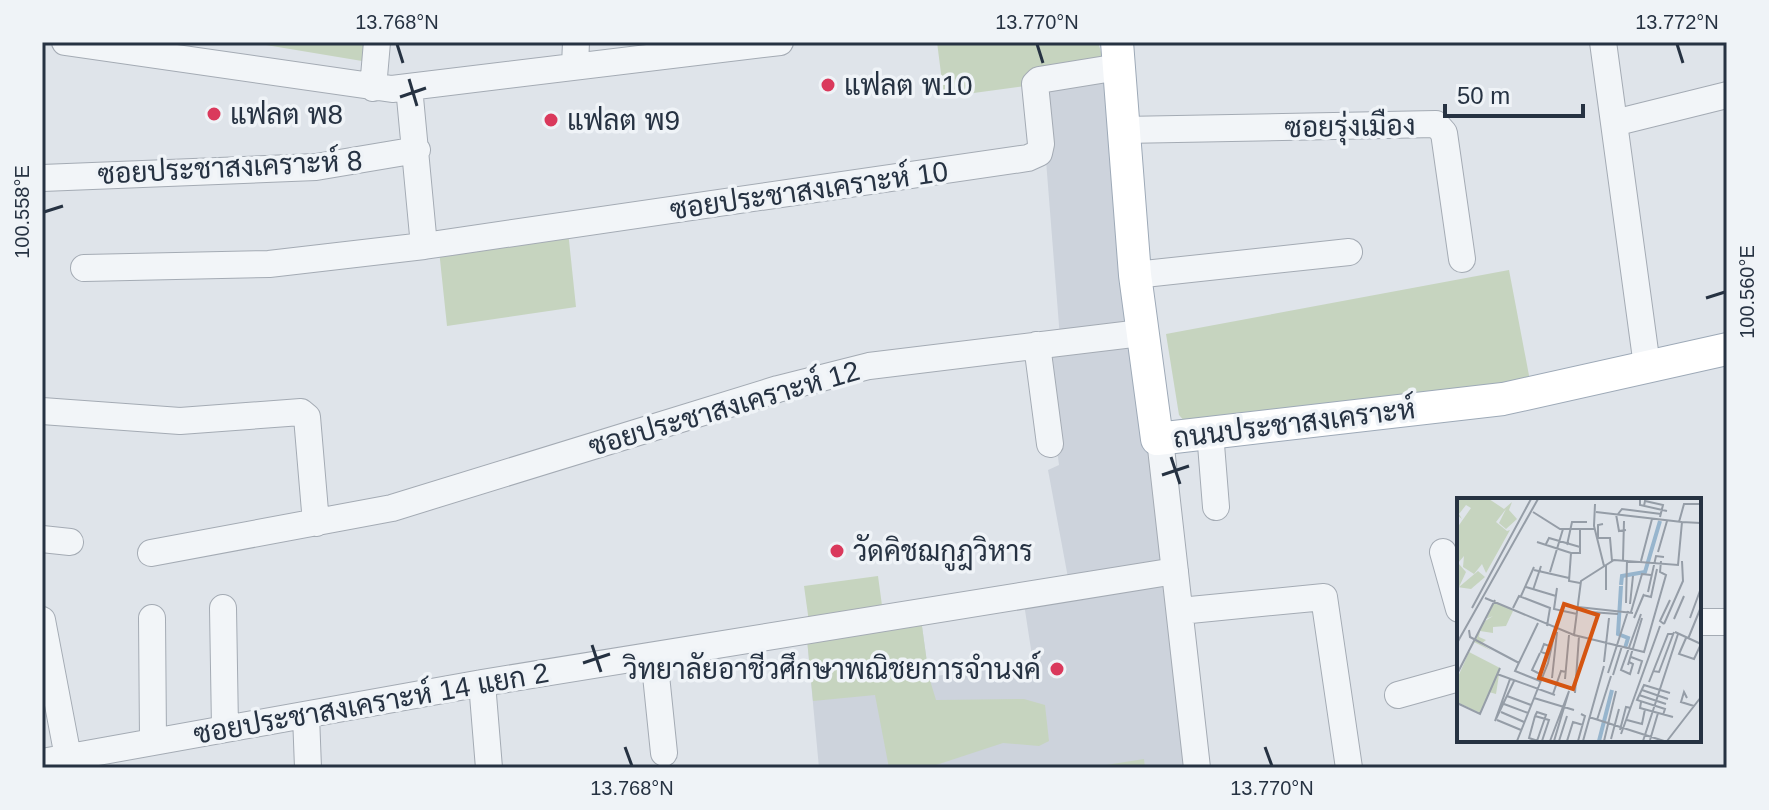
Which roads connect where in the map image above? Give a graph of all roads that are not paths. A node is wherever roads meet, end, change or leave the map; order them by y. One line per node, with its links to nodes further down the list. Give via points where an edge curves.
1 (65, 42): 5 (street)
2 (377, 42): 9 (street)
3 (1603, 42): 11 (street)
4 (768, 43): 6 (street)
5 (179, 51): 9 (street)
6 (576, 54): 8 (street)
7 (1118, 55): 12 (main road, ถนนประชาสงเคราะห์); 15 (street, ซอยประชาสงเคราะห์ 10, via 1035,84 1041,144 1039,153 1028,158)
8 (409, 87): 9 (street); 13 (street)
9 (373, 88)
10 (1727, 95): 11 (street)
11 (1614, 123): 23 (street)
12 (1123, 130): 17 (street, ซอยรุ่งเมือง, via 1436,124 1444,133); 19 (main road, ถนนประชาสงเคราะห์)
13 (417, 150): 14 (street, ซอยประชาสงเคราะห์ 8, via 316,167); 15 (street)
14 (42, 178)
15 (424, 246): 18 (street, ซอยประชาสงเคราะห์ 10, via 269,264)
16 (1349, 252): 19 (street)
17 (1462, 259)
18 (84, 268)
19 (1135, 275): 20 (main road, ถนนประชาสงเคราะห์)
20 (1141, 333): 21 (street, ซอยประชาสงเคราะห์ 12); 26 (main road, ถนนประชาสงเคราะห์)
21 (1037, 345): 27 (street); 29 (street, ซอยประชาสงเคราะห์ 12, via 869,366 392,508)
22 (1727, 349): 23 (main road, ถนนประชาสงเคราะห์)
23 (1647, 366): 25 (main road, ถนนประชาสงเคราะห์, via 1503,399)
24 (42, 411): 29 (street, via 180,421 301,412 307,417)
25 (1210, 432): 26 (main road, ถนนประชาสงเคราะห์); 28 (street)
26 (1160, 439): 34 (street)
27 (1050, 444)
28 (1216, 507)
29 (316, 523): 33 (street, ซอยประชาสงเคราะห์ 12)
30 (42, 539): 31 (street)
31 (70, 542)
32 (1443, 552): 35 (street)
33 (151, 553)
34 (1175, 571): 37 (street); 42 (street, ซอยประชาสงเคราะห์ 14 แยก 2)
35 (1457, 602)
36 (223, 608): 47 (street)
37 (1180, 611): 55 (street); 56 (street, via 1324,597)
38 (152, 618): 48 (street)
39 (42, 620): 50 (street)
40 (1701, 622): 41 (street)
41 (1727, 622)
42 (654, 656): 44 (street, ซอยประชาสงเคราะห์ 14 แยก 2); 49 (street)
43 (1457, 679): 45 (street)
44 (482, 683): 46 (street, ซอยประชาสงเคราะห์ 14 แยก 2); 54 (street)
45 (1398, 695)
46 (306, 715): 47 (street, ซอยประชาสงเคราะห์ 14 แยก 2); 53 (street)
47 (225, 728): 48 (street, ซอยประชาสงเคราะห์ 14 แยก 2)
48 (153, 740): 51 (street, ซอยประชาสงเคราะห์ 14 แยก 2)
49 (664, 753)
50 (68, 757): 51 (street, ซอยประชาสงเคราะห์ 14 แยก 2); 52 (street, ซอยประชาสงเคราะห์ 14 แยก 2)
51 (106, 760)
52 (42, 762)
53 (308, 768)
54 (489, 768)
55 (1197, 768)
56 (1349, 768)

